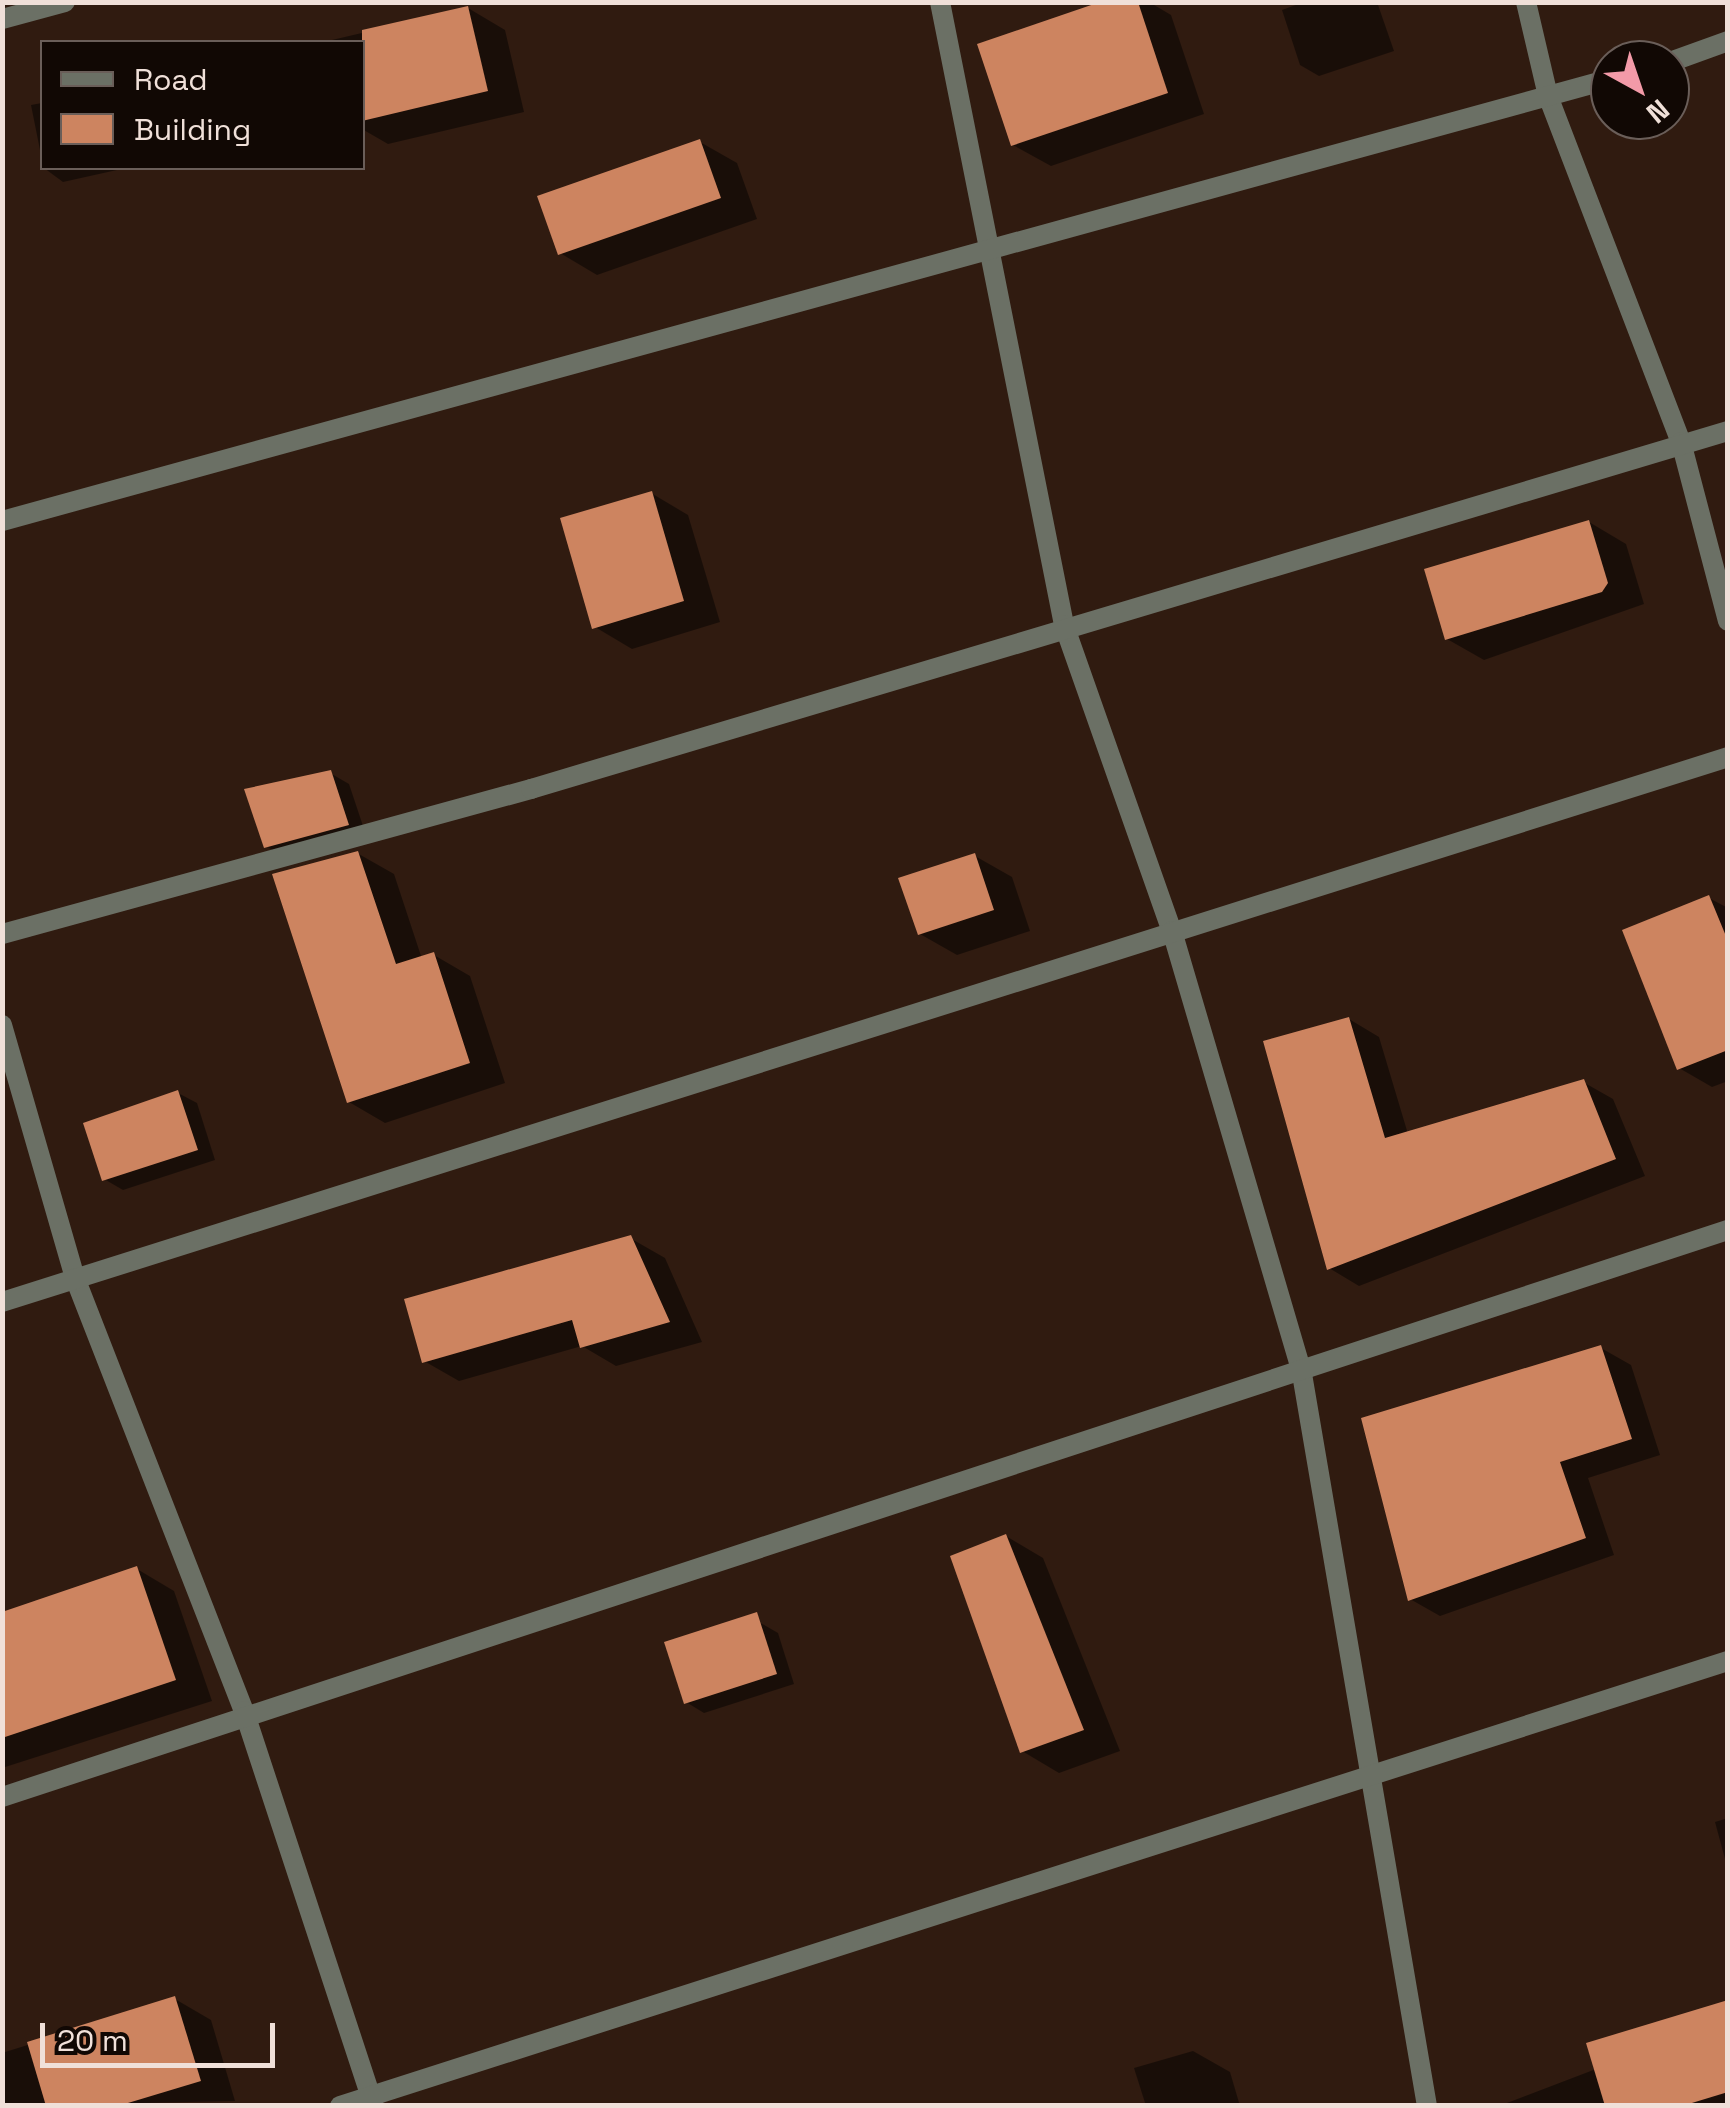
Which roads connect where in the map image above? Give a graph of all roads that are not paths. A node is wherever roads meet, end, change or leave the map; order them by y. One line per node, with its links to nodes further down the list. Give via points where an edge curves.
1 (65, 2): 4 (street)
2 (940, 2): 9 (street)
3 (1526, 2): 8 (street)
4 (2, 19)
5 (1728, 40): 6 (street)
6 (1690, 54)
7 (1590, 84): 8 (street)
8 (1548, 96): 9 (street); 11 (street)
9 (988, 253): 12 (street); 14 (street)
10 (1728, 431): 11 (street)
11 (1681, 442): 13 (street); 14 (street)
12 (2, 520)
13 (1728, 621)
14 (1064, 625): 16 (street); 17 (street, via 531,789)
15 (1728, 757): 16 (street)
16 (1172, 931): 20 (street); 22 (street)
17 (2, 934)
18 (2, 1025): 20 (street)
19 (1728, 1230): 22 (street)
20 (76, 1278): 21 (street); 24 (street)
21 (2, 1302)
22 (1302, 1374): 24 (street); 25 (street)
23 (1728, 1661): 25 (street)
24 (244, 1711): 26 (street); 27 (street)
25 (1374, 1772): 27 (street); 29 (street)
26 (2, 1797)
27 (372, 2101): 28 (street)
28 (340, 2106)
29 (1428, 2106)

